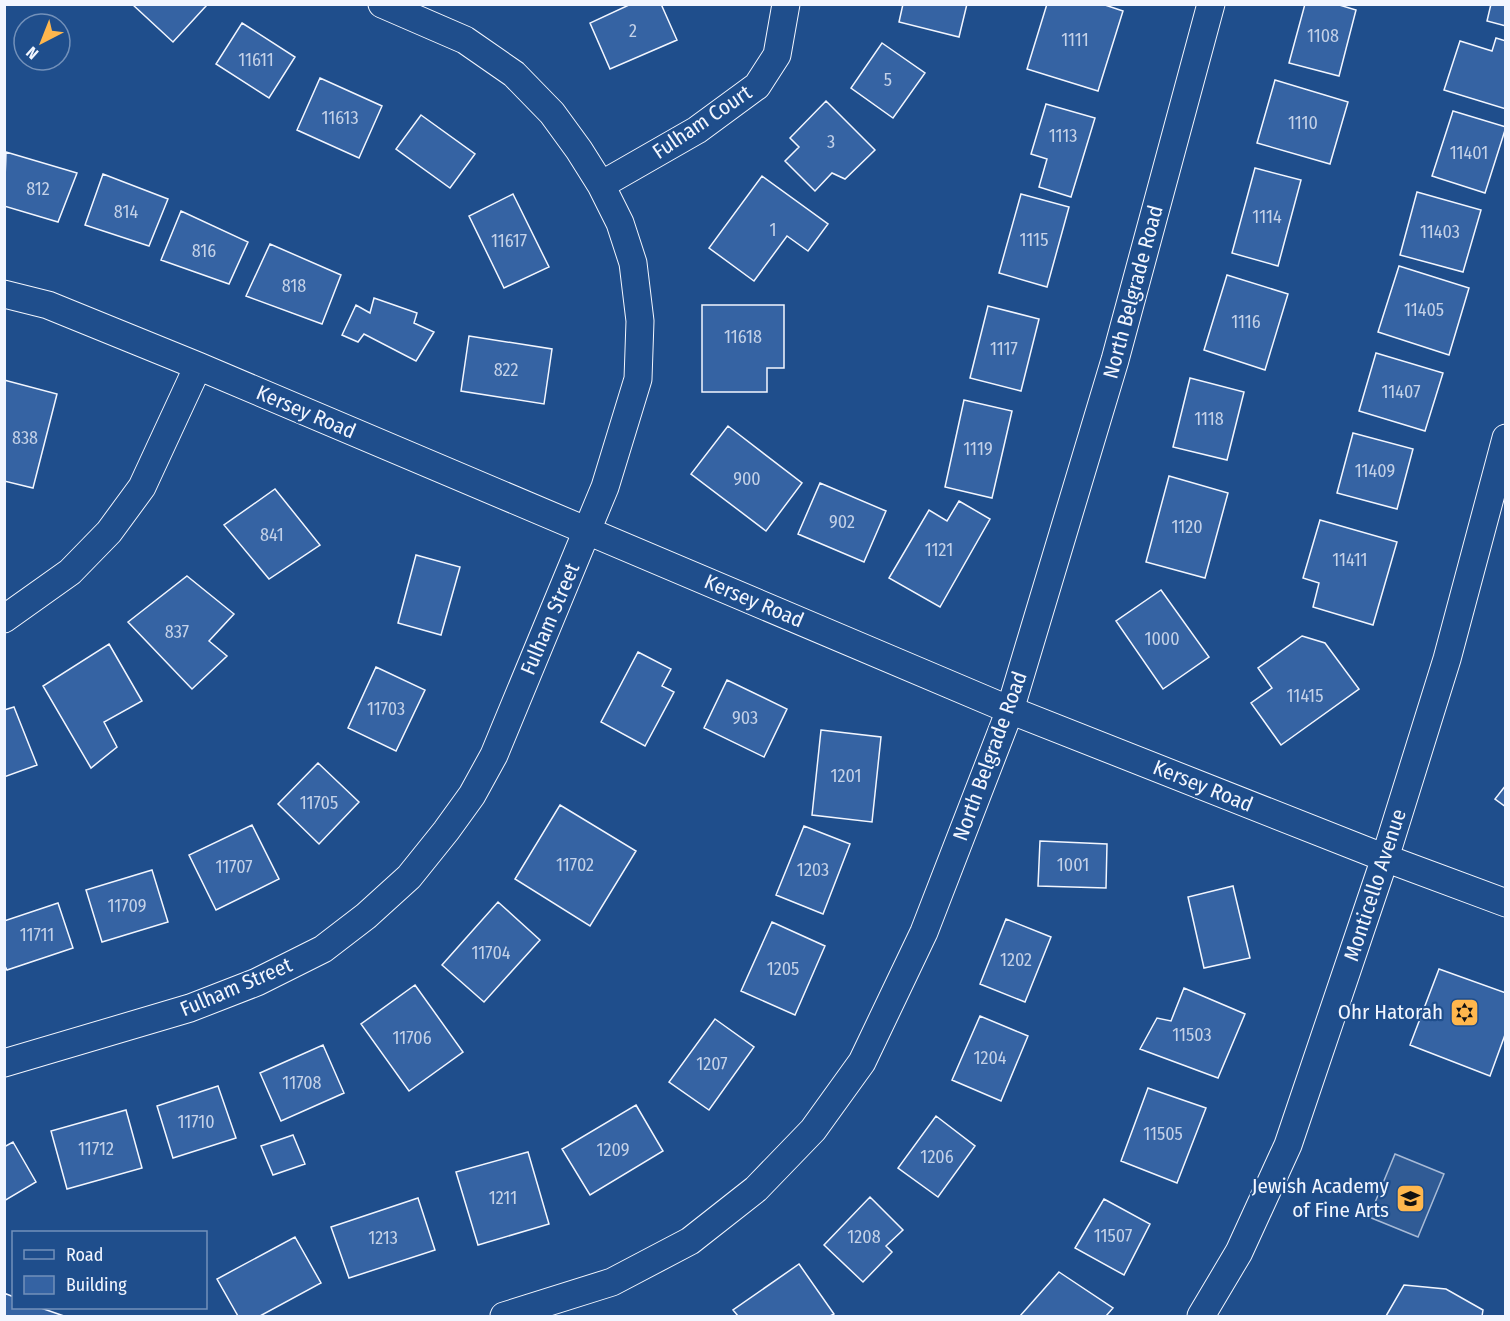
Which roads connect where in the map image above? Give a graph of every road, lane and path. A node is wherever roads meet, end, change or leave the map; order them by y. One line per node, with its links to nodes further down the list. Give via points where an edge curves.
1 (382, 4): 4 (street, Fulham Street, via 465,40 514,74 552,113)
2 (786, 4): 4 (street, Fulham Court, via 777,55 757,86 697,130)
3 (1211, 4): 10 (street, North Belgrade Road, via 1115,360)
4 (601, 185): 8 (street, Fulham Street, via 633,263 640,321 638,379 605,488)
5 (4, 294): 6 (street, Kersey Road, via 48,305)
6 (198, 366): 8 (street, Kersey Road); 9 (street, via 142,487 109,532 70,572)
7 (1506, 438): 11 (street, Monticello Avenue, via 1447,659)
8 (587, 530): 10 (street, Kersey Road); 13 (street, Fulham Street, via 494,755 472,795 409,877 323,949 257,982 190,1008)
9 (4, 619)
10 (1010, 710): 11 (street, Kersey Road); 14 (street, North Belgrade Road, via 919,942 862,1062 813,1130 756,1189 690,1241 612,1282)
11 (1385, 858): 12 (street, Kersey Road); 15 (street, Monticello Avenue, via 1288,1145 1239,1252)
12 (1506, 903)
13 (4, 1063)
14 (504, 1317)
15 (1201, 1317)

